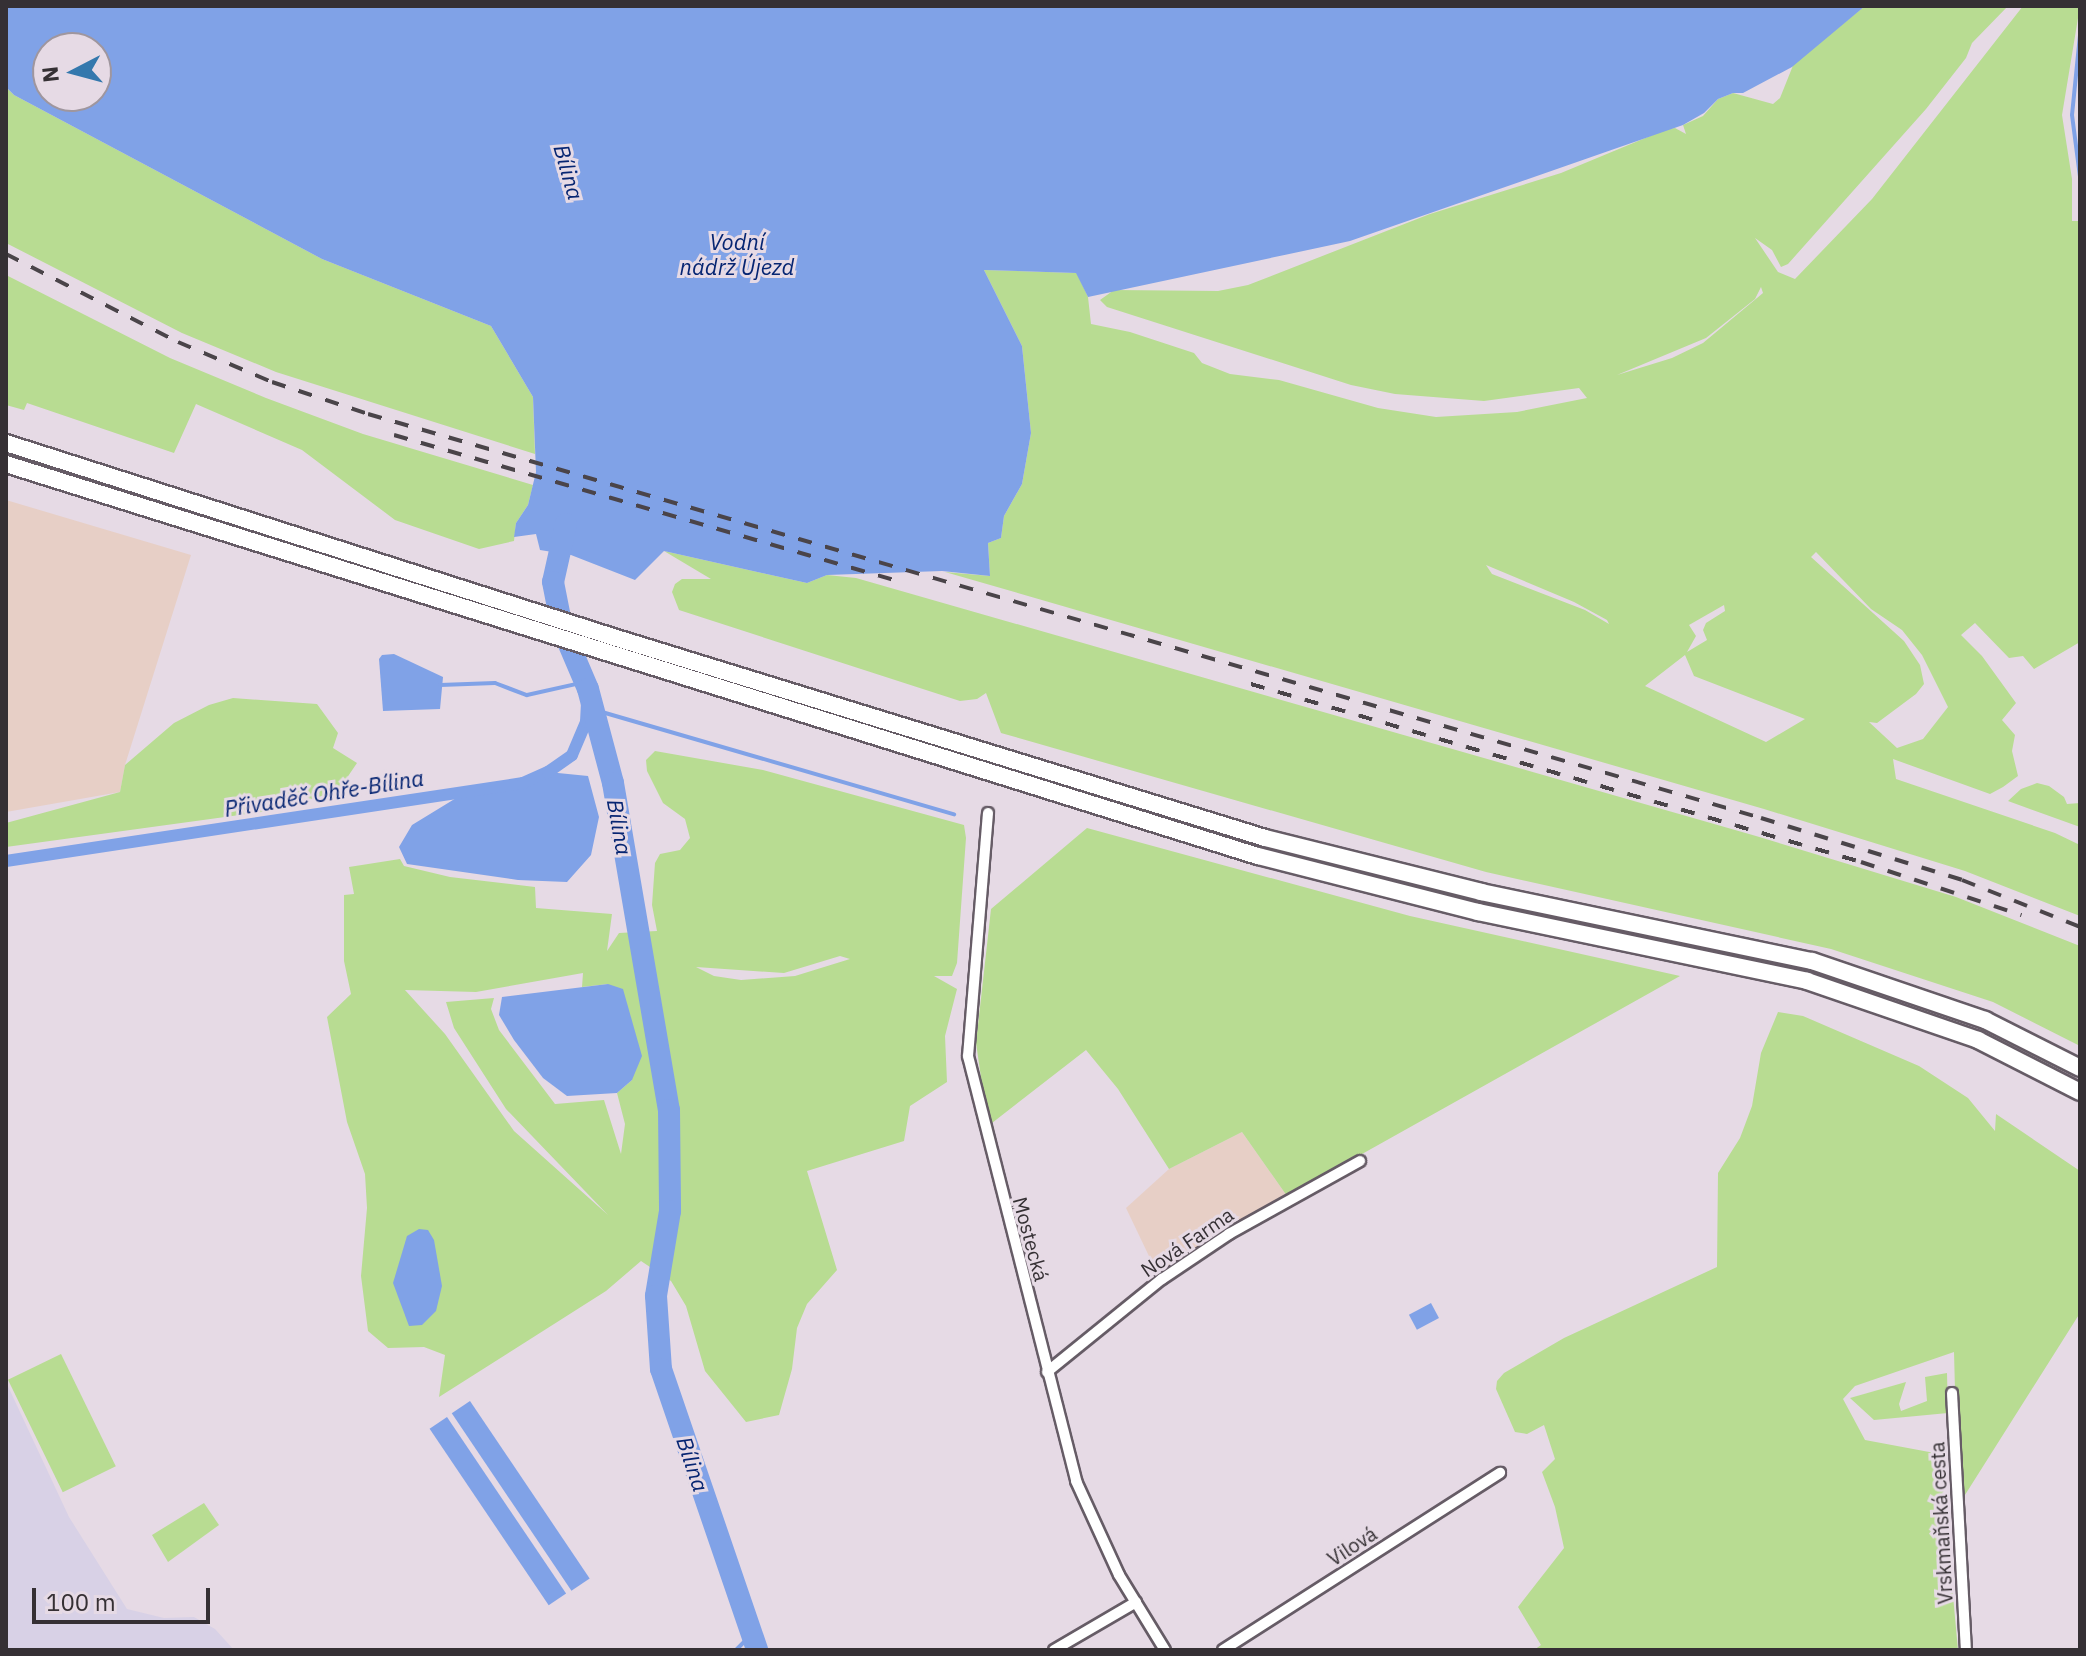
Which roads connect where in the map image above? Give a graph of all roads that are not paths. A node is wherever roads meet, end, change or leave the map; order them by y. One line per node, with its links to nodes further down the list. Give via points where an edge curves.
1 (6, 443): 4 (highway, via 1265,838 1481,892 1812,961 1985,1020)
2 (6, 464): 5 (highway, via 1022,785 1345,880 1807,981 1978,1040)
3 (988, 813): 7 (street, Mostecká, via 968,1056)
4 (2080, 1068)
5 (2080, 1092)
6 (1360, 1161): 7 (street, Nová Farma, via 1229,1234)
7 (1047, 1372): 10 (street, Mostecká, via 1076,1481)
8 (1952, 1393): 14 (street, Vrskmaňská cesta)
9 (1500, 1473): 13 (street, Vilová)
10 (1136, 1602): 11 (street); 12 (street, Mostecká)
11 (1054, 1650)
12 (1165, 1650)
13 (1223, 1650)
14 (1966, 1650)

